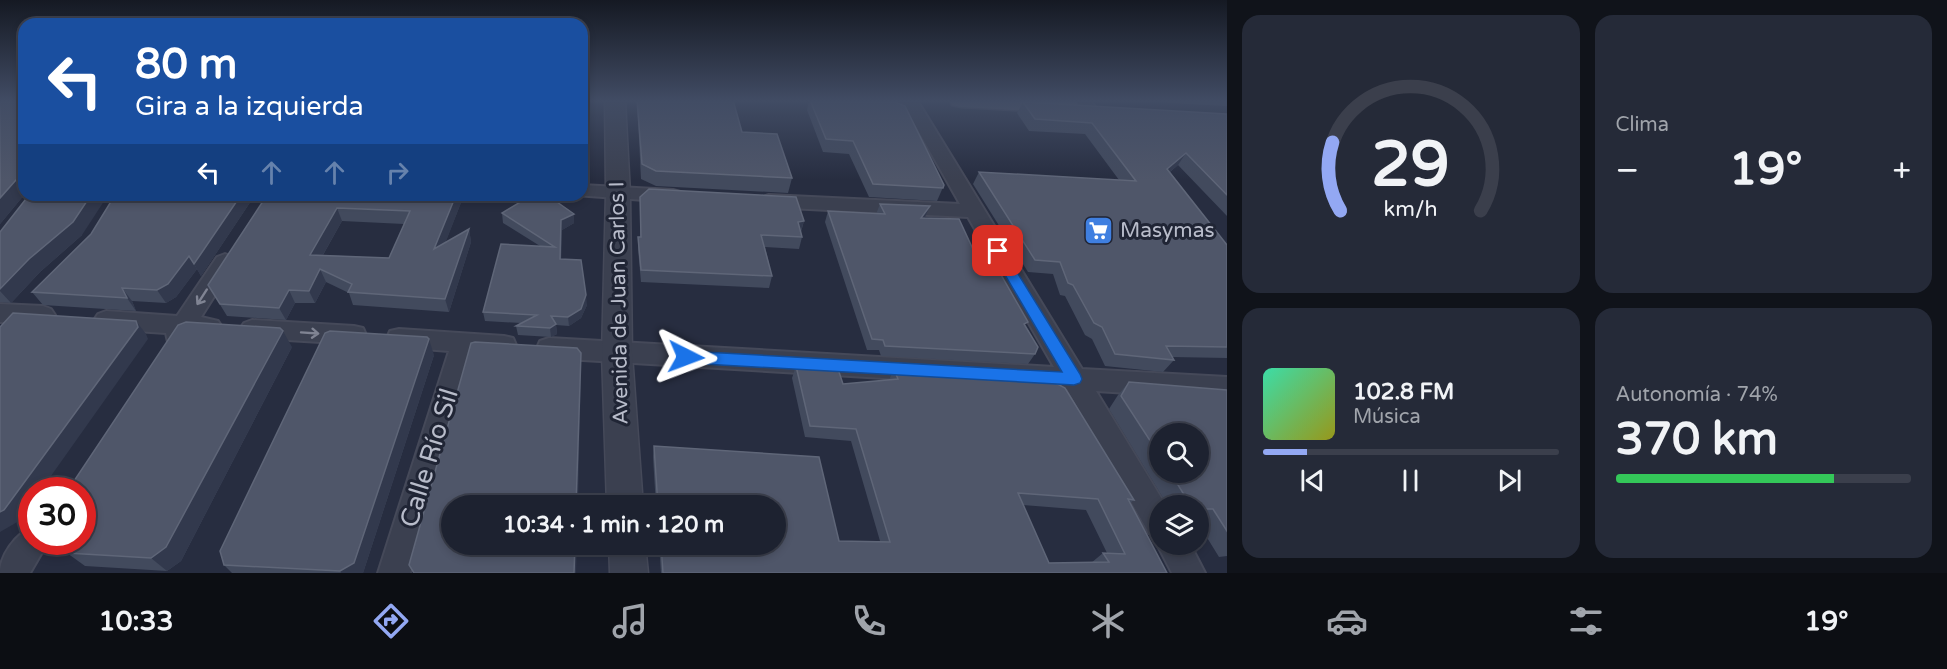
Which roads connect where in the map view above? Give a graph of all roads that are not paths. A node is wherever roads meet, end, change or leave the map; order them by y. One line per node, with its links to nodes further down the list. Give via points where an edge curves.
1 (616, 127): 4 (street, Avenida de Juan Carlos I)
2 (925, 127): 7 (street)
3 (588, 191): 4 (street)
4 (618, 193): 5 (street); 14 (street, Avenida de Juan Carlos I)
5 (689, 196)
6 (748, 200): 7 (street)
7 (974, 211): 15 (street)
8 (235, 245): 10 (street, one-way to 10)
9 (17, 308): 10 (street, via 77,318); 11 (street)
10 (184, 325): 12 (street, one-way to 12); 13 (street)
11 (0, 334)
12 (464, 342): 14 (street); 23 (street, Calle Río Sil)
13 (163, 354)
14 (617, 354): 15 (street); 17 (street, Avenida de Juan Carlos I)
15 (1074, 379): 16 (street); 18 (street)
16 (1227, 388)
17 (624, 495)
18 (1149, 505)
19 (24, 555): 22 (street)
20 (628, 555): 24 (street)
21 (1178, 555): 25 (street)
22 (11, 573)
23 (394, 573)
24 (629, 573)
25 (1189, 573)

